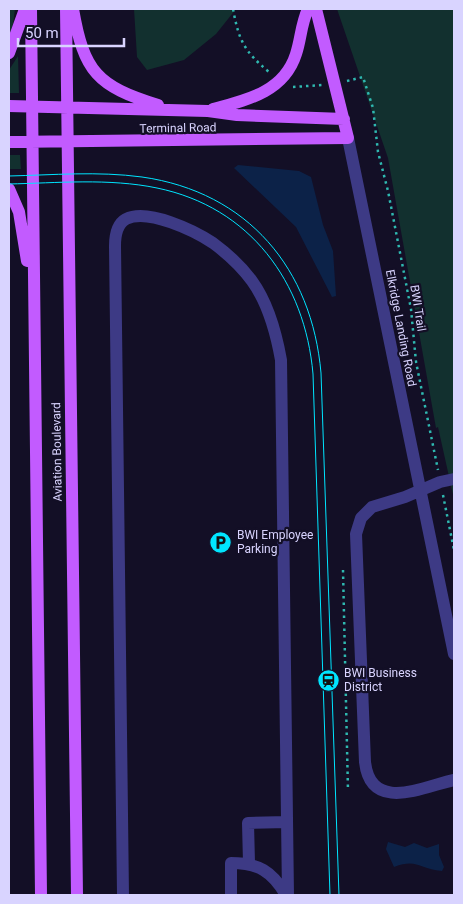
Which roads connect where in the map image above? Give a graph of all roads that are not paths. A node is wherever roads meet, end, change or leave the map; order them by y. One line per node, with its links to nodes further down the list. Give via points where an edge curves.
1 (25, 9): 7 (main road)
2 (31, 9): 9 (main road, Aviation Boulevard)
3 (66, 9): 10 (main road, Aviation Boulevard)
4 (73, 9): 11 (main road, via 83,54 103,80 131,97)
5 (308, 9): 12 (main road, via 296,56 280,80 254,97)
6 (316, 9): 13 (main road, Elkridge Landing Road)
7 (9, 53)
8 (9, 106): 9 (main road, Terminal Road)
9 (32, 106): 10 (main road, Terminal Road); 17 (main road, Aviation Boulevard)
10 (67, 107): 11 (main road, Terminal Road); 15 (main road, Aviation Boulevard)
11 (172, 110): 12 (main road, Terminal Road)
12 (208, 111): 13 (main road, Terminal Road)
13 (344, 119): 14 (main road, Elkridge Landing Road)
14 (348, 138): 15 (main road, Terminal Road); 21 (street, Elkridge Landing Road)
15 (67, 141): 17 (main road, Terminal Road); 27 (main road, Aviation Boulevard)
16 (9, 142): 17 (main road, Terminal Road)
17 (32, 142): 19 (main road, Aviation Boulevard)
18 (9, 189): 19 (main road, via 19,212)
19 (34, 312): 26 (main road, Aviation Boulevard)
20 (454, 480): 21 (street)
21 (419, 490): 22 (street, Elkridge Landing Road); 23 (street, via 372,507 361,518 356,534 365,762 372,782 392,793 416,792)
22 (454, 654)
23 (454, 780)
24 (287, 822): 25 (street, via 248,823); 28 (street, via 281,360 278,342 258,292 226,254 184,227 154,218 132,217 121,224 115,238); 30 (street)
25 (249, 863): 29 (street, via 231,863); 30 (street, via 274,878)
26 (42, 895)
27 (77, 895)
28 (123, 895)
29 (231, 895)
30 (287, 895)

